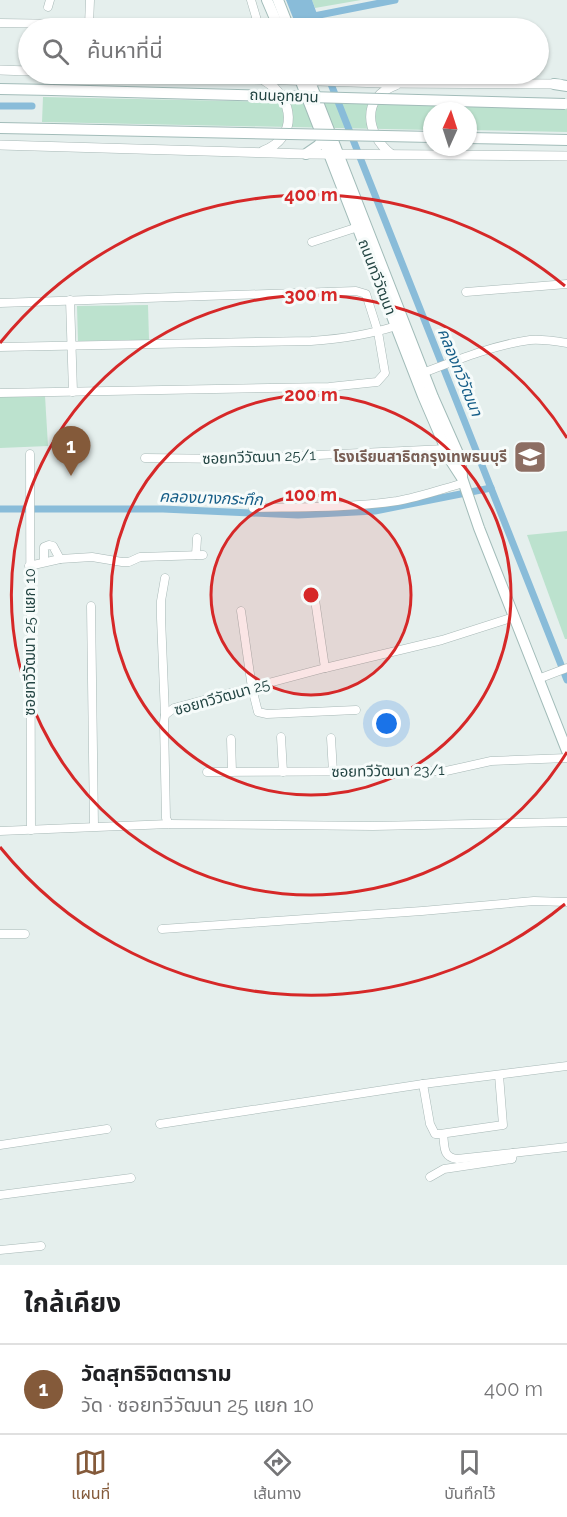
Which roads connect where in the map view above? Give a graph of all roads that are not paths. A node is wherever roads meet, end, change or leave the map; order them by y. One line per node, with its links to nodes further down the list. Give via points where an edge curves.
1 (90, 0): 5 (street)
2 (251, 0): 6 (street)
3 (267, 0): 7 (main road)
4 (278, 0): 8 (main road)
5 (89, 18)
6 (257, 18)
7 (277, 18)
8 (281, 18)
9 (0, 23): 10 (street)
10 (18, 23)
11 (0, 70): 12 (street)
12 (18, 71)
13 (272, 84): 28 (street, via 281,94 288,123 279,141)
14 (308, 84): 24 (main road, ถนนทวีวัฒนา)
15 (308, 84): 30 (main road, ถนนทวีวัฒนา)
16 (398, 84): 31 (street, via 380,95 370,120 377,142)
17 (549, 84): 18 (street, ถนนอุทยาน)
18 (554, 84): 19 (main road)
19 (567, 85)
20 (0, 89): 21 (main road, ถนนอุทยาน, bridge)
21 (566, 104)
22 (0, 128): 23 (main road, bridge)
23 (423, 137)
24 (323, 138): 29 (main road); 30 (main road, ถนนทวีวัฒนา)
25 (477, 138): 26 (main road)
26 (567, 140)
27 (0, 145): 28 (street)
28 (260, 153): 29 (street)
29 (306, 154): 30 (street)
30 (337, 154): 31 (street); 33 (main road, ถนนทวีวัฒนา); 44 (main road, ถนนทวีวัฒนา)
31 (386, 154): 32 (street)
32 (567, 156)
33 (358, 227): 34 (street); 39 (main road, ถนนทวีวัฒนา)
34 (312, 242)
35 (567, 284): 36 (street)
36 (466, 292)
37 (70, 300): 38 (street); 40 (street, via 356,291 366,294); 42 (street)
38 (0, 303)
39 (396, 326): 40 (street); 47 (main road, ถนนทวีวัฒนา)
40 (378, 332): 42 (street, via 311,341); 45 (street, via 385,373 377,382 329,387)
41 (567, 343): 44 (street, via 531,340 467,357)
42 (72, 346): 43 (street); 45 (street)
43 (0, 347)
44 (423, 374): 50 (main road, ถนนทวีวัฒนา, via 460,458)
45 (73, 392): 46 (street)
46 (0, 393)
47 (446, 449): 49 (street, ซอยทวีวัฒนา 25/1, via 232,459); 50 (main road, ถนนทวีวัฒนา)
48 (30, 454): 55 (street, ซอยทวีวัฒนา 25 แยก 10)
49 (145, 458)
50 (465, 487): 51 (street, via 399,501); 60 (main road, ถนนทวีวัฒนา)
51 (253, 507)
52 (197, 538): 53 (street, via 199,555 140,557 129,562 92,557)
53 (60, 559): 54 (street); 54 (street, via 49,545 44,547)
54 (44, 562): 55 (street)
55 (29, 566): 79 (street, ซอยทวีวัฒนา 25 แยก 10)
56 (165, 578): 66 (street, via 160,618)
57 (314, 593): 61 (street)
58 (91, 606): 78 (street)
59 (241, 611): 64 (street)
60 (514, 617): 61 (street, ซอยทวีวัฒนา 25, via 442,640); 63 (main road, ถนนทวีวัฒนา)
61 (325, 668): 64 (street, ซอยทวีวัฒนา 25)
62 (567, 668): 63 (street)
63 (538, 680): 70 (main road, ถนนทวีวัฒนา)
64 (252, 688): 65 (street, via 260,714); 66 (street, ซอยทวีวัฒนา 25, via 174,708)
65 (356, 710)
66 (165, 715): 77 (street, ซอยทวีวัฒนา 25)
67 (281, 737): 74 (street)
68 (332, 738): 75 (street)
69 (231, 739): 73 (street)
70 (567, 751)
71 (567, 759): 75 (street, ซอยทวีวัฒนา 23/1, via 491,760 446,771)
72 (207, 772): 73 (street, ซอยทวีวัฒนา 23/1)
73 (232, 772): 74 (street, ซอยทวีวัฒนา 23/1)
74 (283, 772): 75 (street, ซอยทวีวัฒนา 23/1)
75 (333, 772)
76 (567, 822): 77 (street, via 373,826)
77 (169, 824): 78 (street)
78 (94, 826): 79 (street)
79 (32, 830): 80 (street)
80 (0, 831)
81 (567, 902): 82 (street, via 534,901)
82 (162, 928)
83 (0, 934): 84 (street)
84 (25, 934)
85 (567, 1066): 86 (street)
86 (499, 1075): 87 (street); 90 (street, via 503,1125)
87 (423, 1083): 88 (street); 90 (street, via 432,1131)
88 (160, 1124)
89 (107, 1129): 91 (street)
90 (443, 1134): 93 (street, via 446,1154 451,1158)
91 (0, 1145)
92 (567, 1147): 93 (street)
93 (513, 1153): 94 (street, via 512,1159 444,1168)
94 (430, 1177)
95 (131, 1178): 96 (street)
96 (0, 1194)
97 (41, 1246): 98 (street)
98 (0, 1250)

